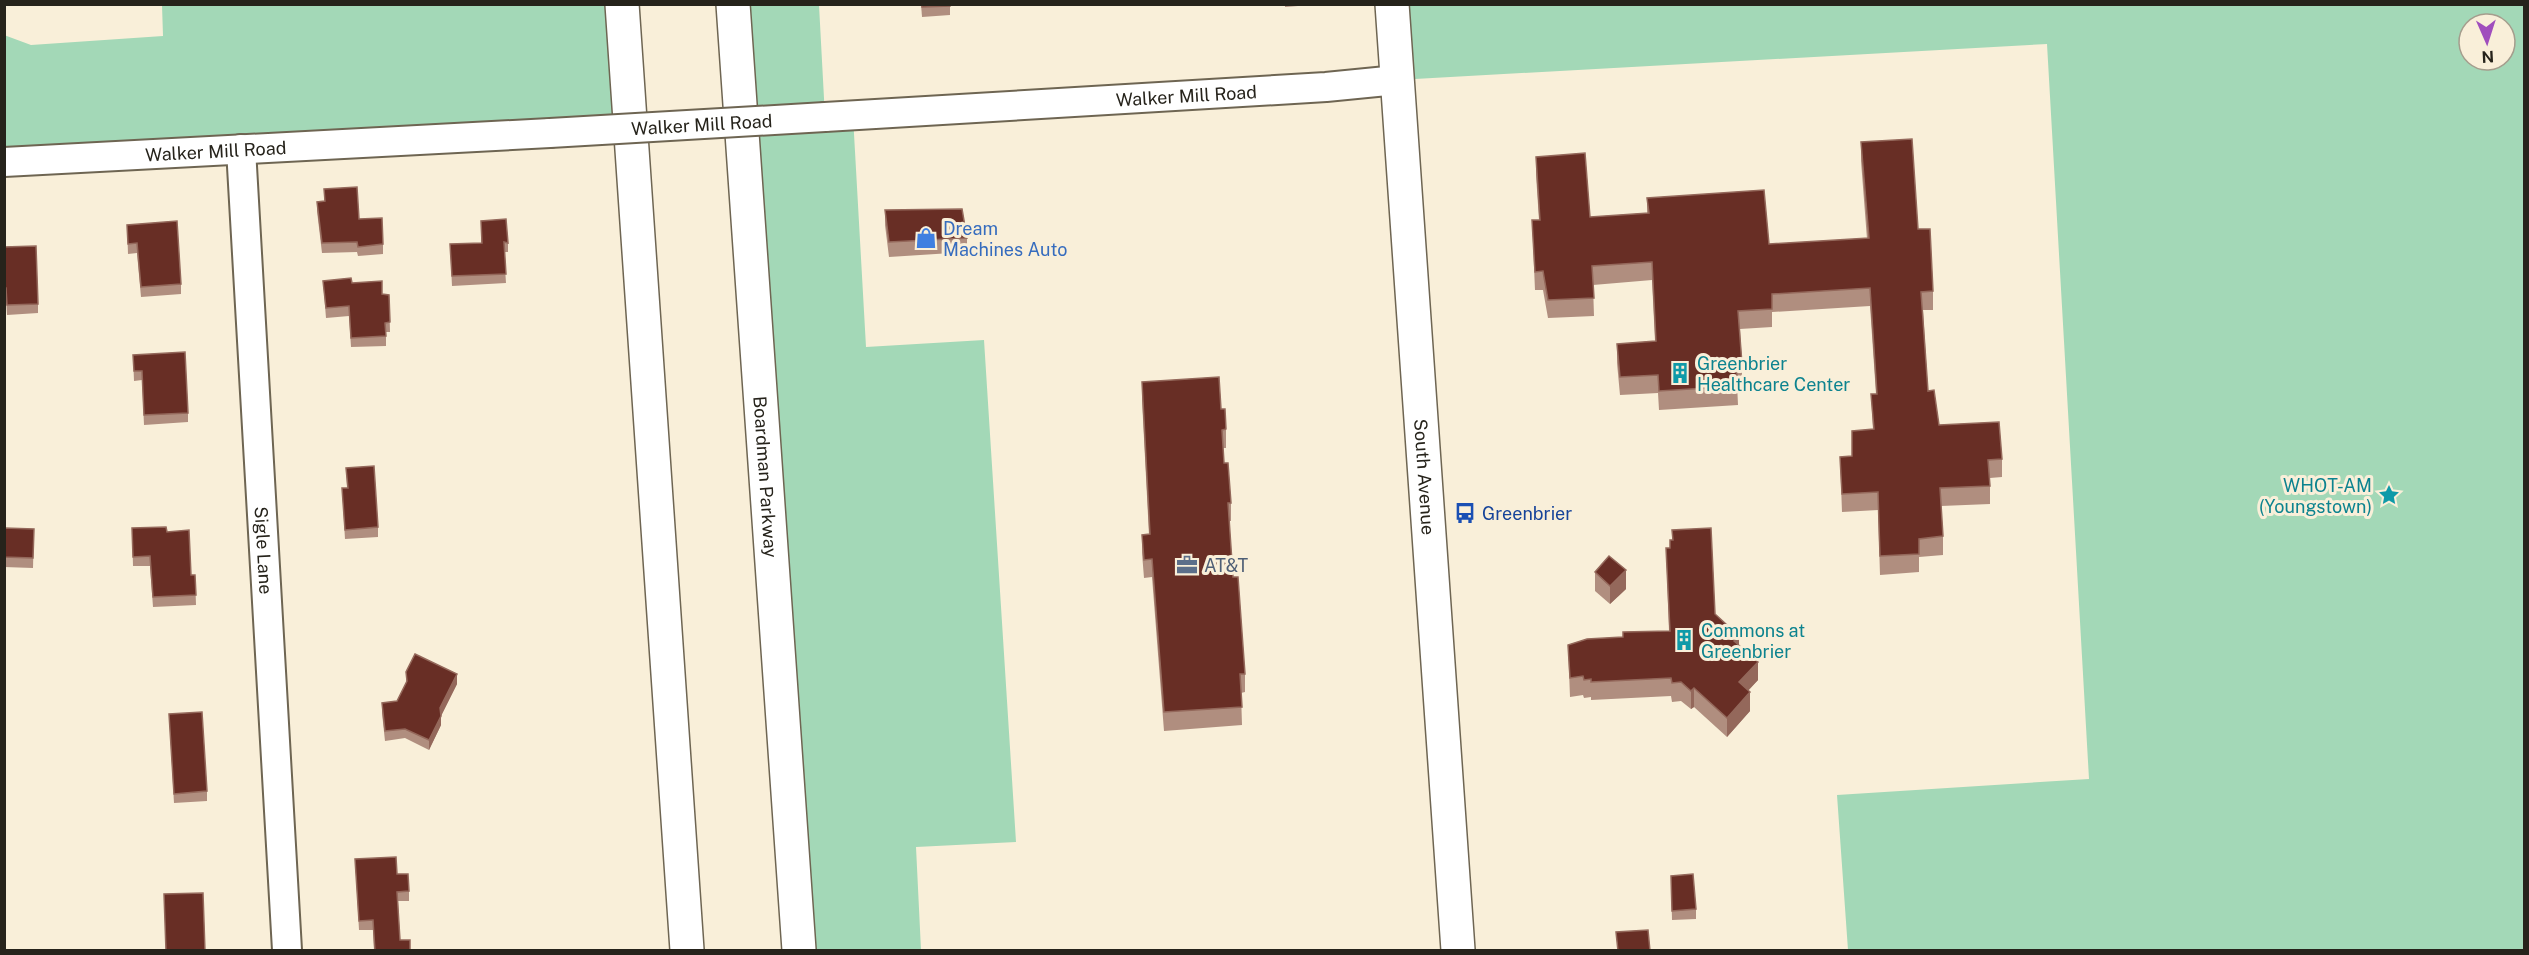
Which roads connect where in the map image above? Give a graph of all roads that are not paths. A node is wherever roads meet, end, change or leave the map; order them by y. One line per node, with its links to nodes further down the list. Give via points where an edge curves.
1 (622, 4): 8 (main road)
2 (734, 4): 9 (main road, Boardman Parkway)
3 (1392, 4): 4 (main road, South Avenue)
4 (1397, 80): 5 (street, Walker Mill Road, bridge); 10 (main road, South Avenue)
5 (241, 149): 6 (street, Walker Mill Road); 7 (street, Sigle Lane)
6 (4, 162)
7 (287, 951)
8 (687, 951)
9 (799, 951)
10 (1458, 951)

